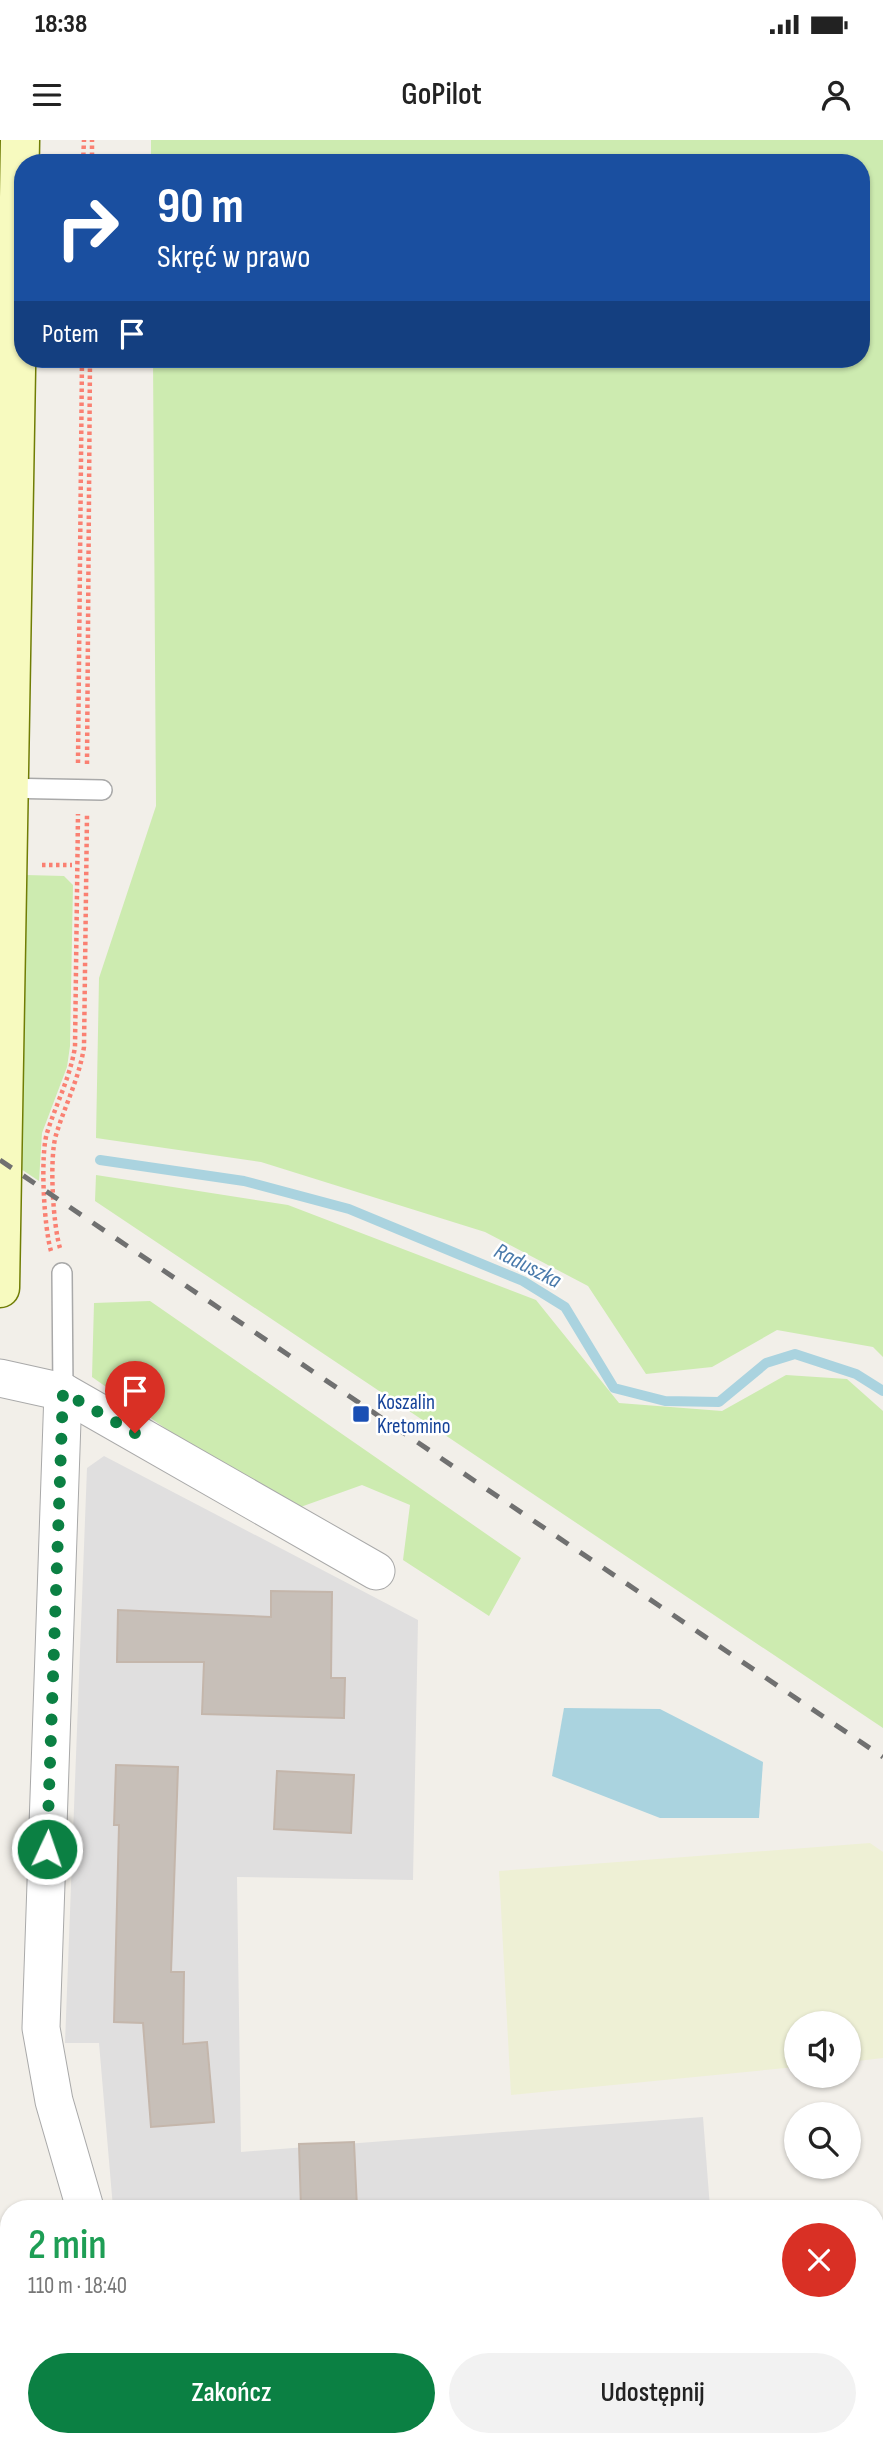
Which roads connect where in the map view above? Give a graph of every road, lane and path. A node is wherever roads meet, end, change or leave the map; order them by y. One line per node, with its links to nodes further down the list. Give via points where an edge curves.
1 (14, 368): 3 (main road)
2 (82, 368): 4 (path)
3 (4, 788): 4 (lane); 9 (main road)
4 (78, 790): 5 (lane); 8 (path, via 75,1046 72,1068 44,1147 46,1232)
5 (102, 790)
6 (38, 864): 7 (path)
7 (72, 865)
8 (62, 1273): 11 (lane)
9 (0, 1288)
10 (0, 1378): 11 (street)
11 (63, 1392): 12 (street); 13 (street, via 41,2017 54,2101)
12 (376, 1571)
13 (83, 2200)

